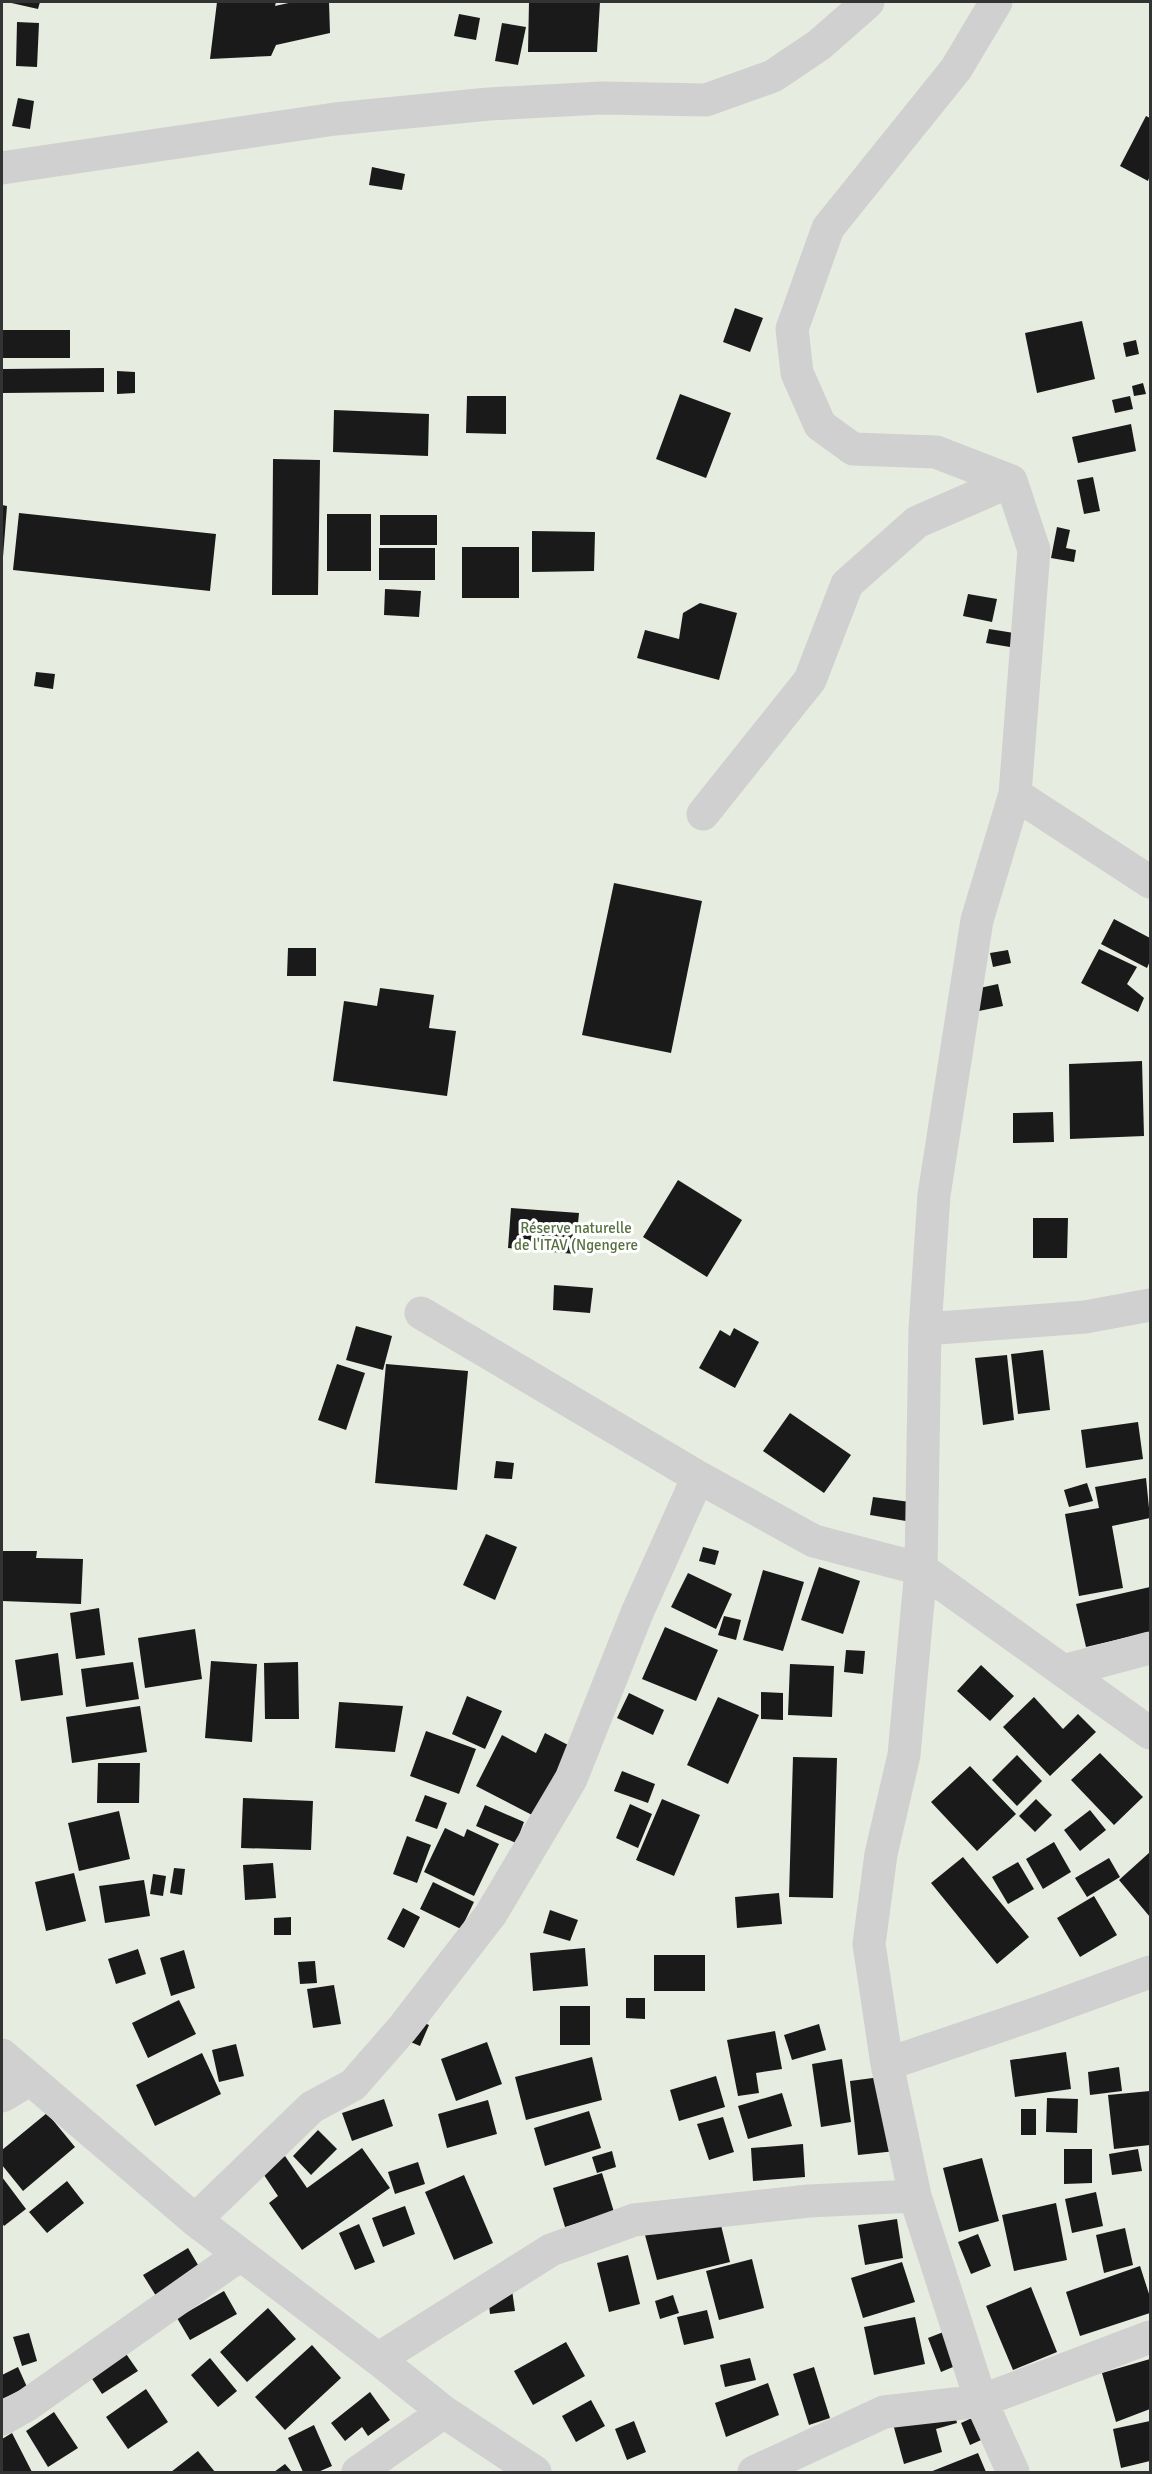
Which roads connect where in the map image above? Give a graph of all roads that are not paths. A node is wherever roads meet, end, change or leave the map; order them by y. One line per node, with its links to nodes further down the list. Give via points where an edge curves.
1 (868, 2): 3 (street, via 819,45 773,76 706,100 602,98 489,104 335,119)
2 (996, 2): 4 (street, via 956,69 828,228 792,329 797,372 820,425 853,449 936,452)
3 (2, 168)
4 (1011, 481): 5 (street, via 1034,550); 6 (street, via 917,522 847,584 810,680)
5 (1015, 794): 7 (street); 10 (street, via 977,920 934,1195)
6 (703, 814)
7 (1150, 882)
8 (1150, 1305): 10 (street, via 1085,1317)
9 (421, 1313): 11 (street)
10 (925, 1329): 12 (street)
11 (698, 1477): 12 (street, via 814,1541); 21 (street, via 637,1614 571,1779 490,1914 402,2029 353,2085 312,2107)
12 (921, 1569): 14 (street); 18 (street, via 904,1755 881,1854 869,1944)
13 (1150, 1648): 14 (street)
14 (1063, 1671): 15 (street)
15 (1150, 1733)
16 (1150, 1972): 18 (street)
17 (2, 2055): 19 (street)
18 (887, 2064): 20 (street)
19 (15, 2088): 21 (street)
20 (915, 2196): 24 (street, via 809,2201 634,2220 551,2250); 25 (street)
21 (195, 2220): 22 (street)
22 (240, 2255): 24 (street); 27 (street)
23 (1150, 2337): 25 (street)
24 (378, 2359): 26 (street)
25 (981, 2401): 30 (street, via 884,2412); 31 (street)
26 (444, 2412): 28 (street); 29 (street)
27 (2, 2419)
28 (358, 2472)
29 (535, 2472)
30 (754, 2472)
31 (1013, 2472)

